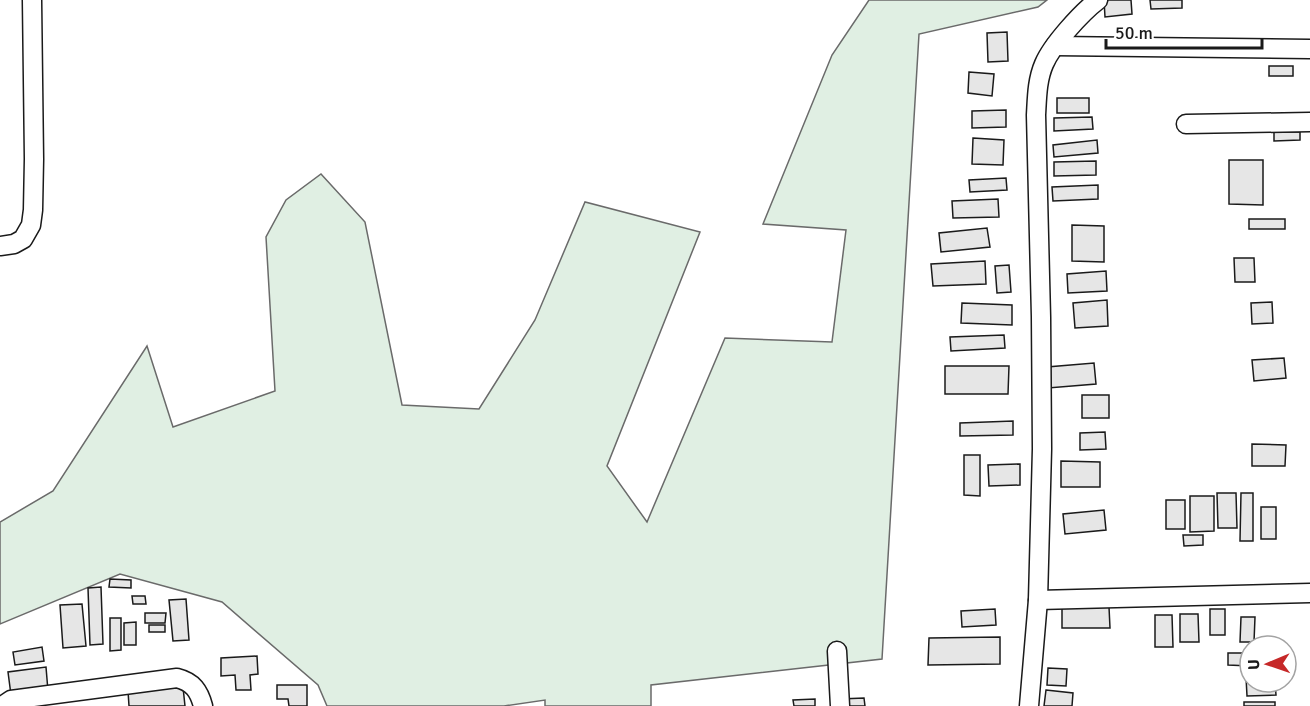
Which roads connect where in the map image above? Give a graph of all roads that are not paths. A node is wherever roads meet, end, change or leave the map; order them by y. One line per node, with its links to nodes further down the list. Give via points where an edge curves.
1 (32, 0): 7 (street, via 33,210 23,239)
2 (1098, 0): 3 (street, via 1078,16)
3 (1055, 46): 4 (street); 9 (street, via 1044,63 1036,115 1042,449)
4 (1310, 49)
5 (1310, 122): 6 (street)
6 (1186, 124)
7 (0, 246)
8 (1310, 593): 9 (street)
9 (1038, 600): 14 (street)
10 (837, 651): 13 (street)
11 (2, 706): 12 (street, via 11,700 177,678 194,687)
12 (203, 706)
13 (840, 706)
14 (1029, 706)

